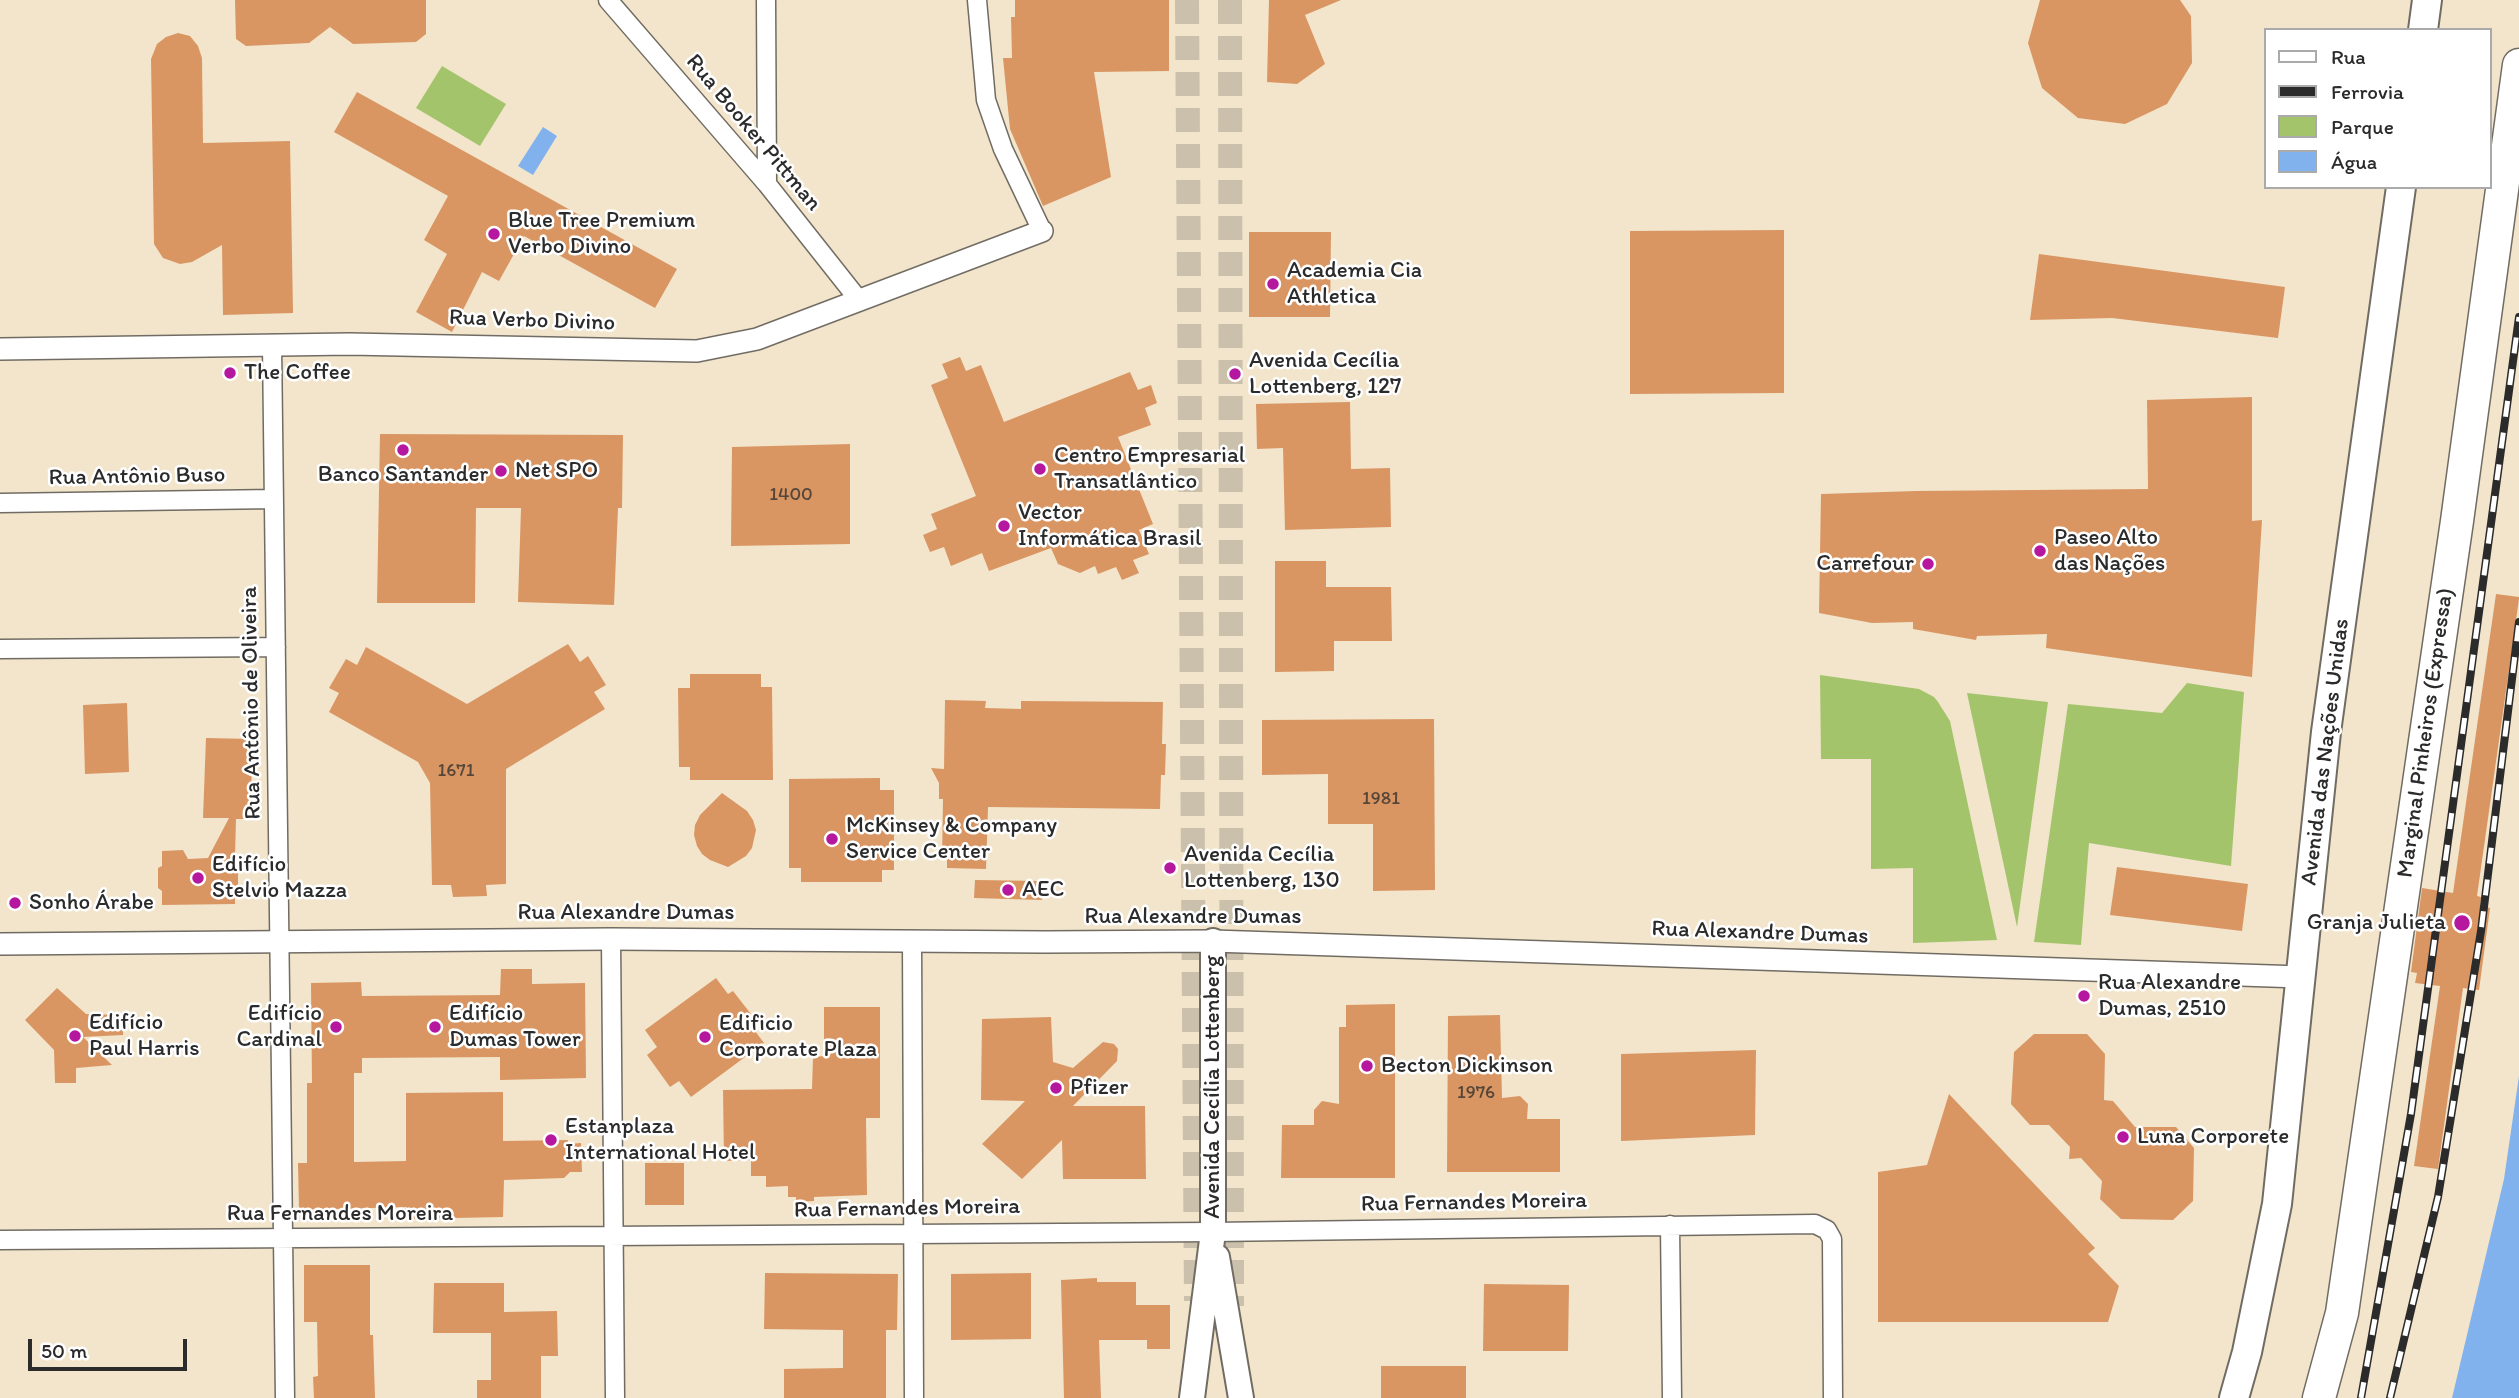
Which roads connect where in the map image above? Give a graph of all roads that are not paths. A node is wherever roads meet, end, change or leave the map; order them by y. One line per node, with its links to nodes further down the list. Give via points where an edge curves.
1 (608, 0): 7 (street, Rua Booker Pittman)
2 (766, 0): 7 (street)
3 (977, 0): 9 (street, via 986,100 1003,149)
4 (2427, 0): 5 (highway)
5 (2423, 28)
6 (2519, 65): 37 (highway, Marginal Pinheiros (Expressa), via 2344,1299)
7 (767, 184): 10 (street, Rua Booker Pittman)
8 (2401, 189): 22 (highway, Avenida das Nações Unidas, via 2326,732)
9 (1042, 231): 10 (street, Rua Verbo Divino)
10 (858, 299): 11 (street, Rua Verbo Divino, via 757,340 697,351)
11 (272, 344): 12 (street, Rua Verbo Divino); 13 (street, Rua Antônio de Oliveira)
12 (0, 349)
13 (274, 499): 14 (street, Rua Antônio Buso); 15 (street, Rua Antônio de Oliveira)
14 (0, 503)
15 (276, 647): 16 (street); 20 (street, Rua Antônio de Oliveira)
16 (0, 649)
17 (611, 939): 18 (street, Rua Alexandre Dumas); 20 (street, Rua Alexandre Dumas); 26 (street)
18 (912, 940): 19 (street, Rua Alexandre Dumas); 25 (street)
19 (1213, 941): 22 (street, Rua Alexandre Dumas); 24 (main road, Avenida Cecília Lottenberg)
20 (279, 942): 21 (street, Rua Alexandre Dumas); 27 (street, Rua Antônio de Oliveira)
21 (0, 944)
22 (2301, 977): 36 (highway, Avenida das Nações Unidas, via 2277,1205)
23 (1670, 1225): 24 (street, Rua Fernandes Moreira); 34 (street); 35 (street, Rua Fernandes Moreira, via 1815,1224 1827,1230 1832,1239)
24 (1213, 1232): 25 (street, Rua Fernandes Moreira); 32 (main road, Avenida Cecília Lottenberg); 33 (main road, Avenida Cecília Lottenberg)
25 (912, 1233): 26 (street, Rua Fernandes Moreira); 31 (street)
26 (614, 1237): 27 (street, Rua Fernandes Moreira); 30 (street)
27 (283, 1239): 28 (street, Rua Fernandes Moreira); 29 (street, Rua Antônio de Oliveira)
28 (0, 1240)
29 (285, 1398)
30 (615, 1398)
31 (914, 1398)
32 (1192, 1398)
33 (1241, 1398)
34 (1671, 1398)
35 (1833, 1398)
36 (2234, 1398)
37 (2319, 1398)

